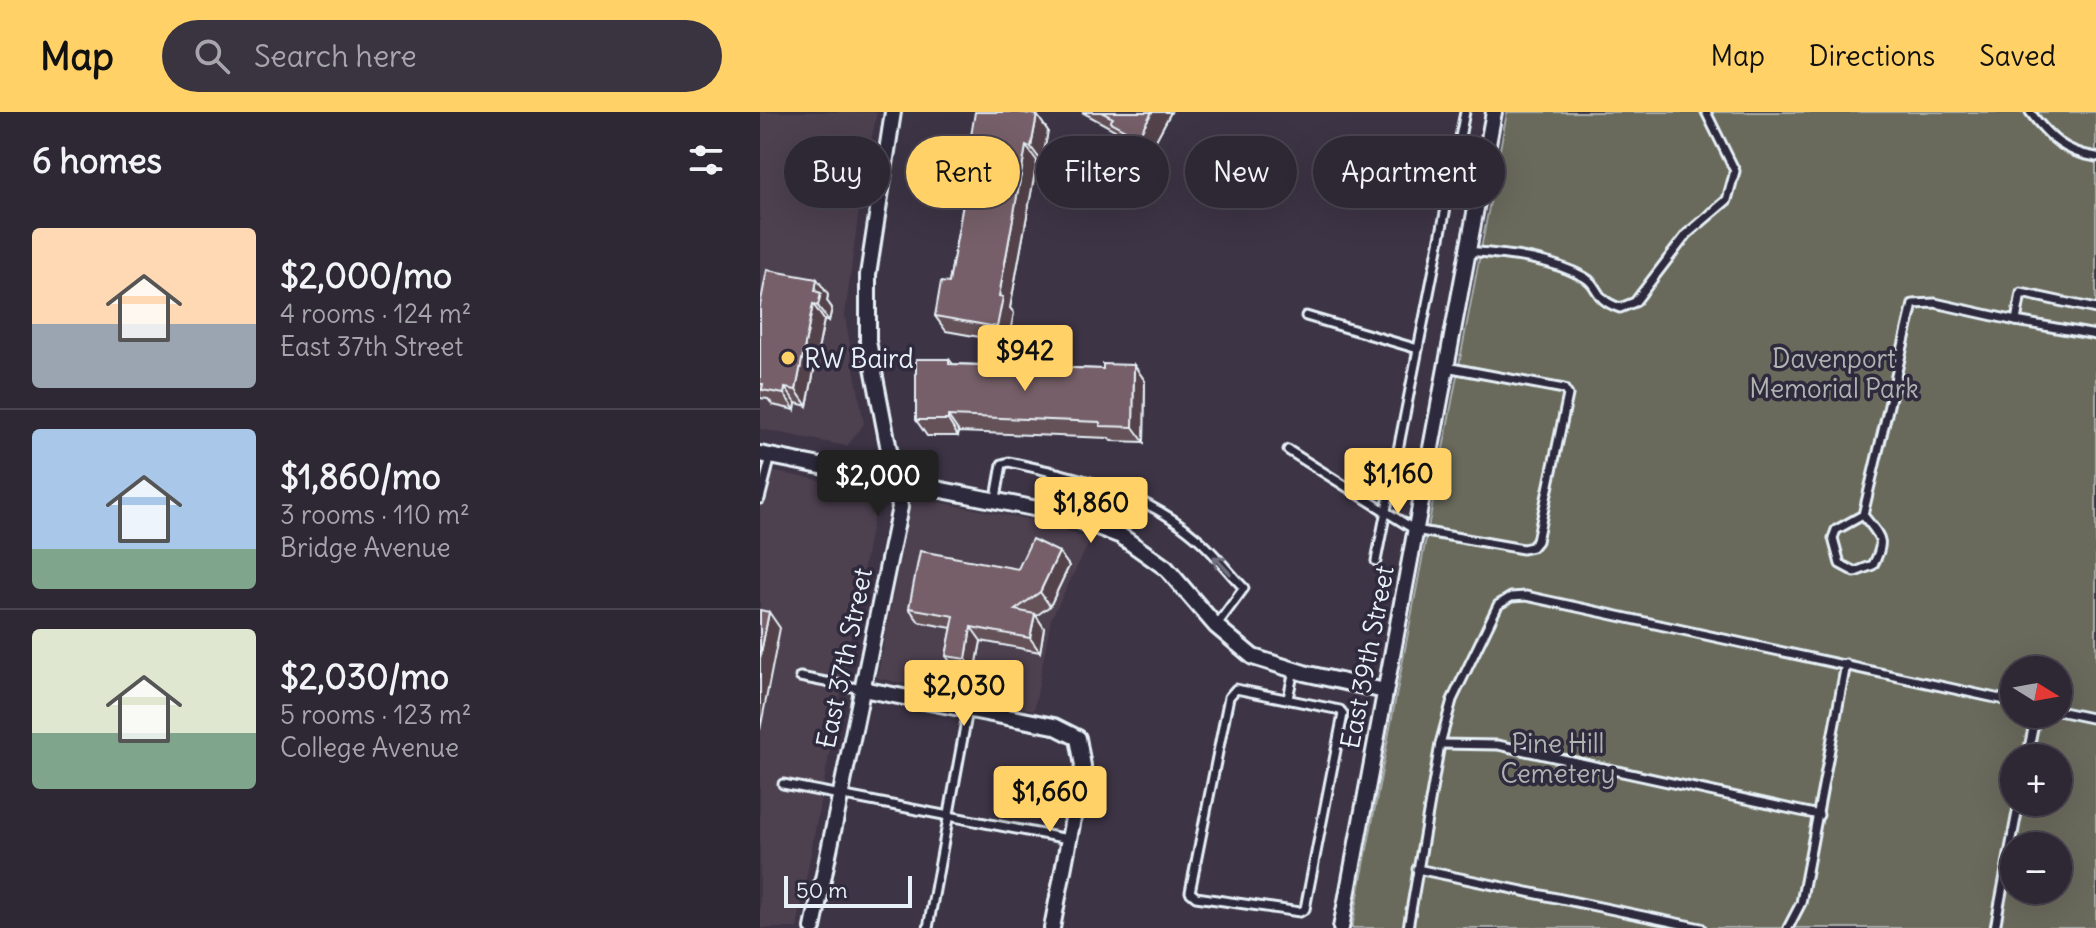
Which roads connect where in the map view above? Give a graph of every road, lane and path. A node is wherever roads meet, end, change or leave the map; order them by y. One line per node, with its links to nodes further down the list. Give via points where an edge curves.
1 (893, 112): 18 (street, East 37th Street, via 868,275 868,341)
2 (1465, 112): 6 (lane)
3 (1494, 112): 9 (street, East 39th Street)
4 (1706, 112): 9 (lane, via 1735,171 1727,200 1687,234 1635,302 1620,308 1602,302 1588,279 1545,260)
5 (2030, 112): 7 (lane, via 2052,140 2076,154)
6 (1460, 136)
7 (2096, 157)
8 (1445, 208): 14 (lane)
9 (1467, 251): 15 (street, East 39th Street)
10 (2096, 309): 12 (lane, via 2021,293)
11 (1306, 316): 14 (lane)
12 (2016, 321): 13 (lane); 22 (lane, via 1935,303 1913,304)
13 (2096, 335)
14 (1418, 349): 21 (lane)
15 (1446, 367): 23 (street, East 39th Street); 23 (lane, via 1564,389 1568,395 1532,547)
16 (1288, 450): 21 (lane)
17 (766, 455): 18 (street); 20 (lane)
18 (896, 479): 19 (street); 29 (street, East 37th Street, via 900,507)
19 (996, 498): 25 (street, via 1063,514 1121,536 1166,568); 25 (lane, one-way to 19, via 1244,588 1198,538 1158,509 1125,493 1009,462 1002,464)
20 (760, 499)
21 (1386, 512): 23 (lane); 24 (lane)
22 (1863, 515): 22 (lane, via 1836,530 1833,538 1840,564 1855,572 1873,565 1883,547)
23 (1415, 530): 30 (street, East 39th Street)
24 (1376, 561)
25 (1216, 626): 27 (street, via 1253,657)
26 (1846, 664): 32 (lane); 36 (lane, via 1511,597 1498,605 1452,700); 39 (lane)
27 (1294, 670): 30 (street); 31 (lane)
28 (800, 677): 29 (lane)
29 (862, 689): 33 (street); 38 (street, East 37th Street)
30 (1385, 691): 47 (street, East 39th Street)
31 (1288, 698): 31 (lane, via 1236,689 1229,697 1190,892 1196,897 1305,909 1343,714)
32 (2000, 699)
33 (968, 710): 40 (lane); 42 (street, via 1054,726 1078,738 1083,766)
34 (2072, 714): 35 (lane)
35 (2096, 719)
36 (1440, 744): 39 (lane, via 1498,745); 43 (lane)
37 (783, 784): 38 (lane)
38 (840, 795): 40 (lane); 44 (street, East 37th Street)
39 (1819, 815): 50 (lane, via 1801,903)
40 (948, 816): 42 (lane); 45 (lane)
41 (2016, 816): 51 (lane)
42 (1069, 839): 46 (street)
43 (1417, 869): 48 (lane); 49 (lane)
44 (813, 928)
45 (928, 928)
46 (1052, 928)
47 (1341, 928)
48 (1408, 928)
49 (1701, 928)
50 (1788, 928)
51 (1995, 928)

